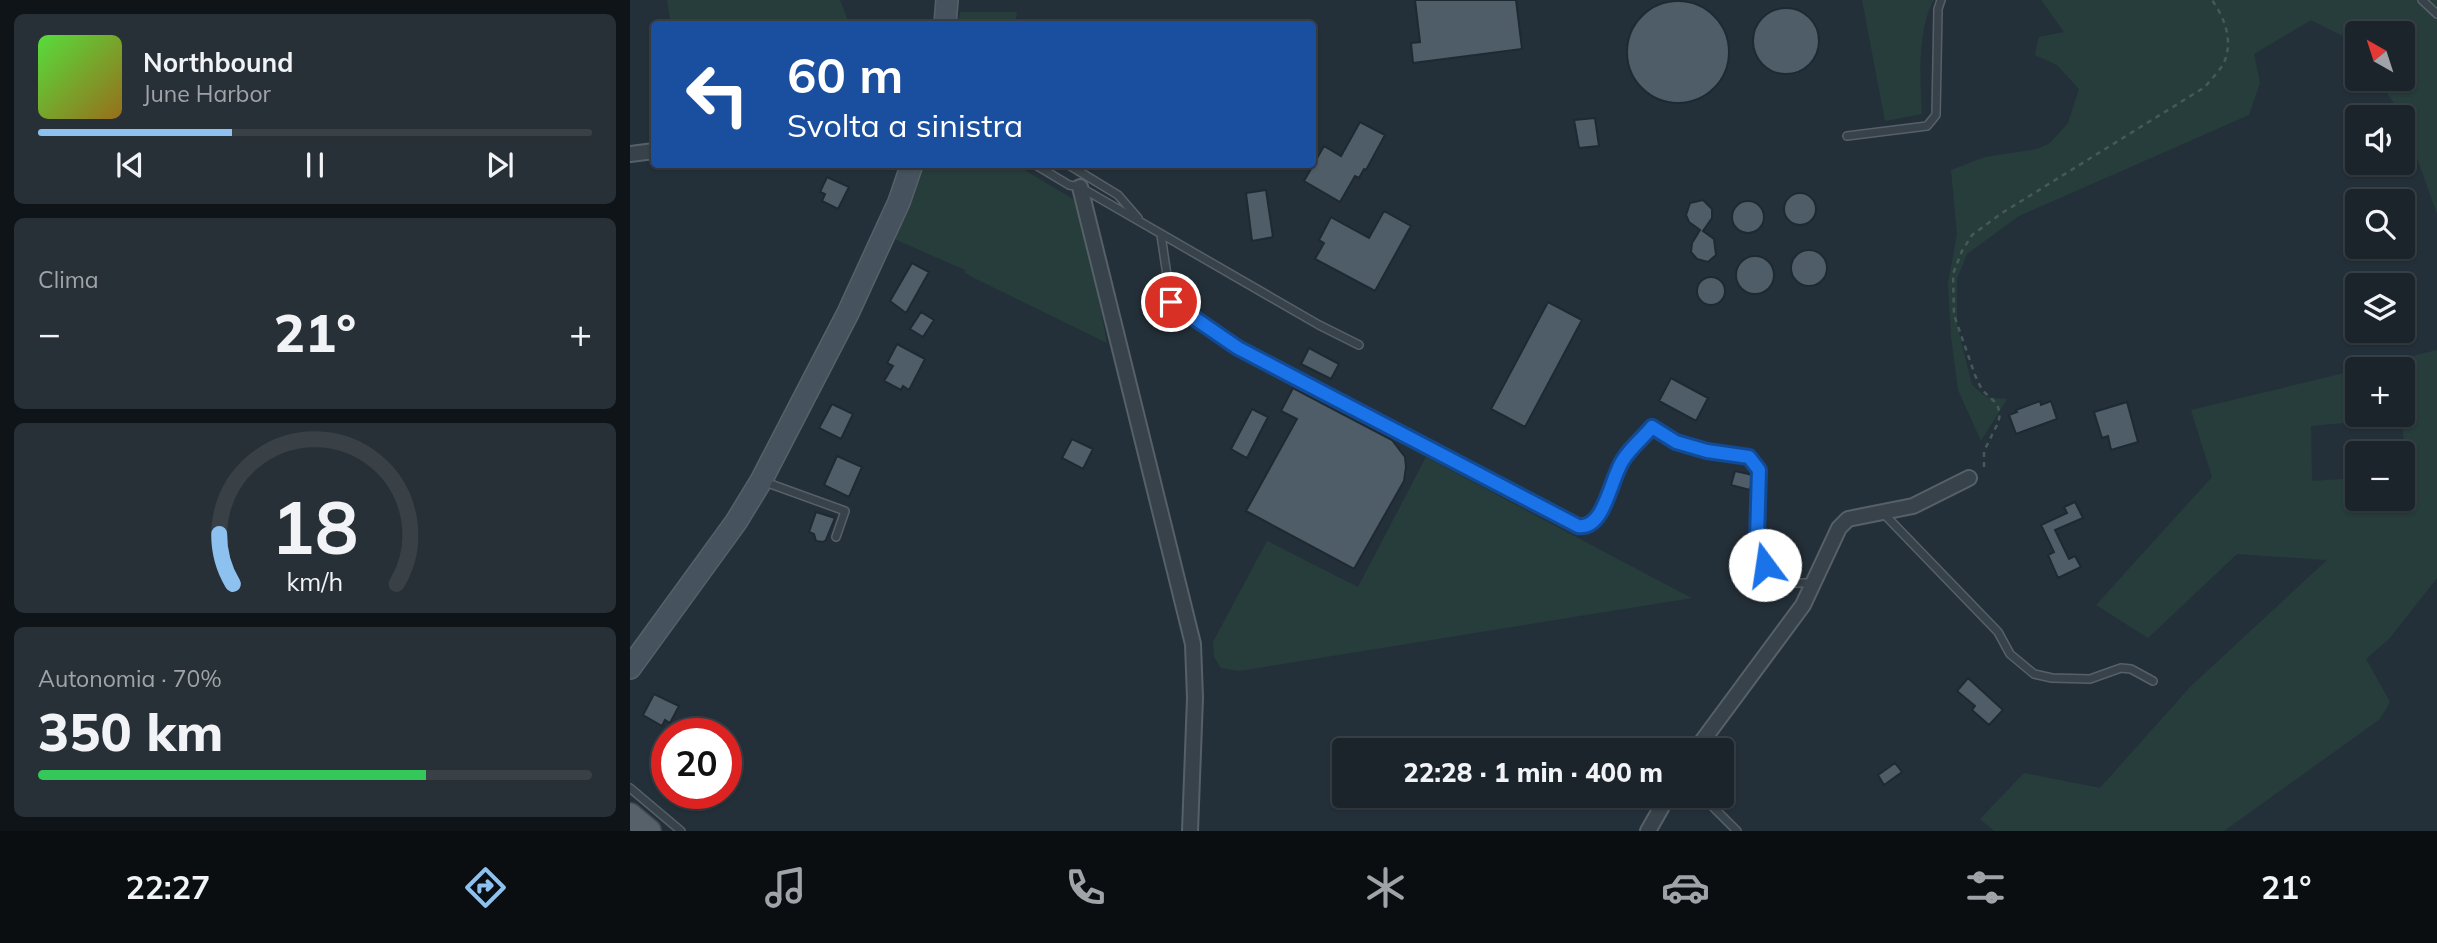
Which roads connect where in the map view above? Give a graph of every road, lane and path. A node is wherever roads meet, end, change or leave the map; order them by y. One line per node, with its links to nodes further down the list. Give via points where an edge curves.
1 (947, 0): 6 (street)
2 (1941, 0): 7 (lane, via 1936,115 1927,127)
3 (2212, 0): 17 (path, via 2229,38 2225,61 2205,88 2002,213 1972,235 1962,251 1953,274 1954,315 1975,375 2000,414 1984,451)
4 (2422, 0): 5 (lane)
5 (2437, 15)
6 (945, 21)
7 (1847, 136)
8 (651, 151): 9 (street)
9 (630, 154)
10 (911, 168): 19 (street, via 848,313)
11 (1041, 168): 13 (lane)
12 (1074, 168): 14 (lane, via 1118,195)
13 (1080, 187): 14 (lane); 30 (street, via 1193,644)
14 (1143, 224): 15 (lane)
15 (1161, 235): 16 (lane); 22 (lane, via 1171,302 1238,348 1578,526 1585,527 1599,516 1623,459 1652,427 1676,442 1749,457 1759,470 1757,539 1765,565 1763,575 1789,583)
16 (1359, 345)
17 (1984, 467)
18 (1969, 478): 20 (street, via 1913,506)
19 (761, 481): 21 (lane, via 845,510); 23 (street)
20 (1884, 513): 22 (street, via 1849,519 1839,528); 24 (lane, via 1998,632 2010,654 2034,674 2090,679 2121,668)
21 (836, 537)
22 (1813, 583): 25 (street, via 1804,605)
23 (630, 668)
24 (2153, 681)
25 (1705, 738)
26 (630, 788): 29 (lane)
27 (1661, 808): 31 (street)
28 (1714, 808): 32 (lane)
29 (681, 831)
30 (1191, 831)
31 (1647, 831)
32 (1737, 831)

